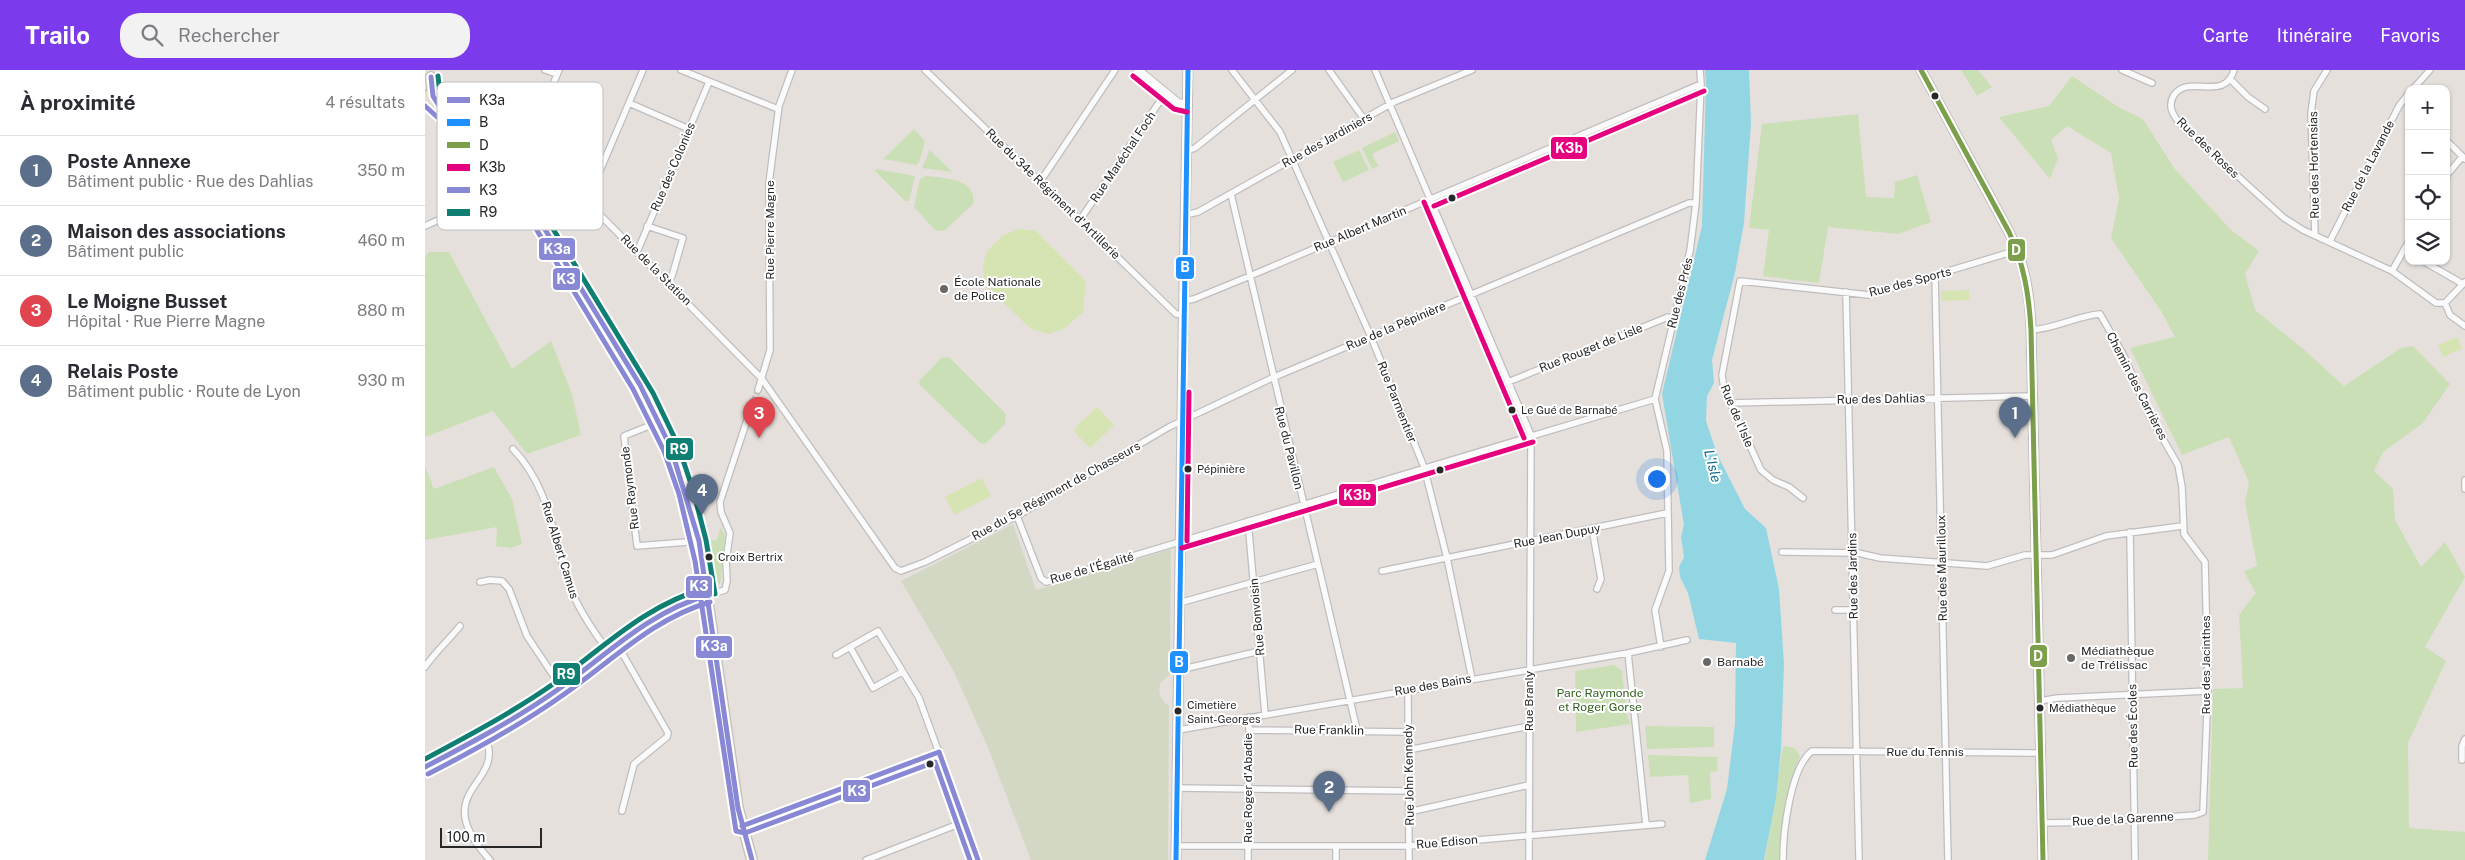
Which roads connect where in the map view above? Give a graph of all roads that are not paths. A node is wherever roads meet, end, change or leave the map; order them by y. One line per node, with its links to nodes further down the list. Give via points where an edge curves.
1 (545, 70): 20 (street)
2 (643, 70): 33 (street)
3 (681, 70): 23 (street)
4 (792, 70): 37 (street, Rue Pierre Magne)
5 (925, 70): 47 (street, Rue du 34e Régiment d'Artillerie)
6 (1115, 70): 47 (street)
7 (1137, 70): 28 (street)
8 (1189, 70): 34 (main road)
9 (1232, 70): 30 (street, Rue Parmentier)
10 (1292, 70): 30 (street)
11 (1329, 70): 39 (street)
12 (1375, 70): 35 (street)
13 (1472, 70): 35 (street, Rue des Jardiniers)
14 (1700, 70): 25 (street, Rue des Prés)
15 (1921, 70): 61 (main road)
16 (2122, 70): 24 (street)
17 (2234, 70): 22 (street)
18 (2327, 70): 58 (street, Rue des Hortensias, via 2314,91 2311,112)
19 (2430, 70): 26 (street)
20 (558, 72)
21 (430, 74): 27 (main road); 32 (main road)
22 (2230, 80): 38 (street); 58 (street, Rue des Roses, via 2216,87 2182,88 2171,100 2173,115 2284,218)
23 (709, 82): 37 (street); 40 (street, Rue des Colonies)
24 (2152, 83)
25 (1701, 84): 49 (street, Rue Albert Martin); 50 (street, Rue des Prés)
26 (2417, 85)
27 (425, 87)
28 (1167, 94): 34 (street, via 1178,103); 53 (street, Rue Maréchal Foch)
29 (425, 96): 36 (main road)
30 (1256, 98): 42 (street); 43 (street, Rue Parmentier, via 1274,121)
31 (2405, 100): 60 (street, Rue de la Lavande)
32 (437, 102)
33 (629, 102): 40 (street); 45 (street)
34 (1188, 105): 42 (main road)
35 (1390, 105): 39 (street, Rue des Jardiniers); 49 (street)
36 (437, 106)
37 (779, 109): 81 (street, Rue Pierre Magne, via 769,183 770,350)
38 (2265, 109)
39 (1364, 119): 43 (street, Rue des Jardiniers)
40 (689, 129): 56 (street, Rue des Colonies)
41 (2450, 144): 44 (street)
42 (1187, 151): 51 (main road)
43 (1293, 158): 48 (street, Rue des Jardiniers); 59 (street, Rue Parmentier)
44 (2463, 158): 46 (street)
45 (603, 163)
46 (2447, 175)
47 (1040, 182): 53 (street, Rue du 34e Régiment d'Artillerie)
48 (1231, 194): 51 (street, Rue des Jardiniers, via 1198,212); 66 (street, Rue du Pavillon)
49 (1431, 198): 59 (street, Rue Albert Martin); 72 (street)
50 (1696, 203): 72 (street, Rue de la Pépinière, via 1689,203); 76 (street, Rue des Prés, via 1690,251)
51 (1185, 215): 73 (main road)
52 (603, 217): 62 (street, Rue de la Station)
53 (1080, 220): 75 (street, Rue du 34e Régiment d'Artillerie, via 1176,314)
54 (437, 221): 55 (street)
55 (425, 226)
56 (647, 226): 62 (street, Rue des Colonies); 68 (street, via 683,238 673,276)
57 (544, 230): 91 (main road)
58 (2315, 235): 60 (street)
59 (1330, 241): 66 (street, Rue Albert Martin); 79 (street, Rue Parmentier)
60 (2329, 241): 65 (street)
61 (2018, 250): 67 (street, Rue des Sports); 78 (main road, via 2027,279)
62 (637, 252): 68 (street, Rue de la Station)
63 (2405, 254): 65 (street)
64 (2430, 265): 70 (street)
65 (2393, 270): 74 (street, via 2436,304)
66 (1250, 276): 73 (street, Rue Albert Martin); 80 (street, Rue du Pavillon)
67 (1935, 276): 71 (street, Rue des Sports, via 1869,295); 85 (street, Rue des Maurilloux)
68 (667, 281): 81 (street, Rue de la Station)
69 (1740, 281): 71 (street, Rue des Sports); 89 (street, Rue de l'Isle, via 1722,375)
70 (2464, 283): 74 (street)
71 (1847, 292): 87 (street, Rue des Jardins)
72 (1471, 294): 79 (street, Rue de la Pépinière); 82 (street)
73 (1184, 301): 75 (main road)
74 (2445, 303): 77 (street, via 2450,315)
75 (1183, 315): 90 (main road)
76 (1673, 319): 82 (street, Rue Rouget de Lisle, via 1668,317); 86 (street, Rue des Prés)
77 (2465, 326)
78 (2031, 330): 84 (main road); 102 (street, Chemin des Carrières, via 2099,314 2124,356 2149,415 2177,465 2182,487)
79 (1371, 337): 80 (street, Rue de la Pépinière); 94 (street, Rue Parmentier)
80 (1272, 378): 90 (street, Rue de la Pépinière); 98 (street, Rue du Pavillon)
81 (762, 379): 83 (street, Rue Pierre Magne); 100 (street, Rue du 5e Régiment de Chasseurs, via 895,568 901,571 910,569)
82 (1508, 382): 92 (street)
83 (758, 390)
84 (2032, 396): 85 (street, Rue des Dahlias); 110 (main road)
85 (1938, 398): 87 (street, Rue des Dahlias); 113 (street, Rue des Maurilloux)
86 (1655, 399): 92 (street); 99 (street, Rue des Prés, via 1667,451)
87 (1849, 400): 89 (street, Rue des Dahlias); 109 (street, Rue des Jardins)
88 (753, 402): 118 (street, via 720,502 730,532 726,586 722,593)
89 (1730, 403): 97 (street, Rue de l'Isle, via 1761,470)
90 (1182, 421): 100 (street, Rue du 5e Régiment de Chasseurs); 106 (main road)
91 (659, 422): 105 (main road, via 679,469); 105 (street, Rue Raymonde, via 623,436 637,546)
92 (1531, 435): 94 (street); 107 (street, Rue Branly)
93 (513, 449): 127 (street, Rue Albert Camus, via 539,485 575,600)
94 (1424, 468): 98 (street); 111 (street, Rue Parmentier)
95 (2465, 480): 96 (street)
96 (2464, 488)
97 (1803, 498)
98 (1303, 505): 101 (street); 112 (street, Rue du Pavillon)
99 (1667, 513): 103 (street, Rue Jean Dupuy); 126 (street, Rue des Prés, via 1669,571 1655,610)
100 (1017, 516): 106 (street, Rue de l'Égalité, via 1041,578 1046,582)
101 (1248, 520): 106 (street); 116 (street, Rue Bonvoisin)
102 (2182, 526): 104 (street); 138 (street, Rue des Jacinthes, via 2184,534 2205,562)
103 (1592, 528): 107 (street, Rue Jean Dupuy); 117 (street, via 1601,579)
104 (2130, 532): 110 (street, via 2106,536 2052,555); 139 (street, Rue des Écoles)
105 (699, 541): 118 (main road)
106 (1180, 541): 119 (main road)
107 (1530, 541): 111 (street, Rue Jean Dupuy); 132 (street, Rue Branly)
108 (1782, 552): 109 (street)
109 (1852, 552): 113 (street); 121 (street, Rue des Jardins)
110 (2036, 555): 113 (street, via 1987,566); 141 (main road)
111 (1447, 558): 114 (street, Rue Jean Dupuy); 135 (street, Rue Parmentier)
112 (1318, 564): 116 (street); 140 (street, Rue du Pavillon)
113 (1942, 564): 154 (street, Rue des Maurilloux)
114 (1382, 571)
115 (479, 582): 136 (street, via 490,580 506,584 527,636)
116 (1254, 582): 119 (street); 128 (street, Rue Bonvoisin)
117 (1597, 588)
118 (708, 595): 124 (street, via 677,605); 171 (main road)
119 (1179, 602): 133 (main road)
120 (1835, 610): 121 (street)
121 (1854, 610): 152 (street, Rue des Jardins)
122 (460, 626): 131 (street)
123 (1687, 640): 126 (street, Rue des Bains)
124 (617, 644): 127 (street); 163 (street, via 668,733 634,764)
125 (850, 647): 130 (street); 134 (street, via 878,631); 134 (street, via 873,688)
126 (1661, 647): 129 (street, Rue des Bains)
127 (608, 651): 136 (street)
128 (1260, 651): 133 (street); 142 (street, Rue Bonvoisin)
129 (1629, 652): 132 (street, Rue des Bains); 170 (street)
130 (836, 655)
131 (425, 667)
132 (1529, 668): 135 (street, Rue des Bains); 144 (street, Rue Branly)
133 (1179, 670): 145 (main road)
134 (902, 672): 153 (street, via 919,698)
135 (1472, 679): 137 (street, Rue des Bains)
136 (561, 687): 149 (street)
137 (1408, 690): 140 (street, Rue des Bains); 148 (street, Rue John Kennedy)
138 (2208, 691): 139 (street); 165 (street, Rue des Jacinthes)
139 (2133, 694): 141 (street); 166 (street, Rue des Écoles)
140 (1349, 700): 142 (street, Rue des Bains); 147 (street, Rue du Pavillon)
141 (2039, 701): 155 (main road)
142 (1265, 714): 143 (street, Rue des Bains)
143 (1249, 717): 145 (street, Rue des Bains); 146 (street, Rue Roger d'Abadie)
144 (1529, 726): 151 (street); 158 (street, Rue Branly)
145 (1178, 730): 159 (main road)
146 (1249, 730): 147 (street, Rue Franklin); 161 (street, Rue Roger d'Abadie)
147 (1357, 730): 148 (street, Rue Franklin)
148 (1408, 732): 151 (street, Rue John Kennedy)
149 (485, 737): 157 (street); 160 (street, via 489,746 488,757)
150 (2465, 739): 156 (street)
151 (1409, 750): 162 (street, Rue John Kennedy)
152 (1857, 751): 154 (street, Rue du Tennis); 187 (street, Rue du Tennis, via 1810,752 1795,780 1790,799 1783,838); 188 (street, Rue des Jardins)
153 (939, 752): 167 (street); 171 (street)
154 (1946, 752): 155 (street, Rue du Tennis); 189 (street, Rue des Maurilloux)
155 (2041, 753): 168 (main road)
156 (2462, 760)
157 (425, 767)
158 (1529, 786): 164 (street); 172 (street, Rue Branly)
159 (1177, 788): 161 (street); 174 (main road)
160 (464, 789)
161 (1249, 789): 162 (street); 175 (street, Rue Roger d'Abadie)
162 (1409, 790): 164 (street, Rue John Kennedy)
163 (622, 811)
164 (1409, 812): 177 (street, Rue John Kennedy)
165 (2203, 812): 166 (street, Rue de la Garenne)
166 (2134, 820): 168 (street, Rue de la Garenne); 191 (street, Rue des Écoles)
167 (964, 822): 180 (street); 181 (street)
168 (2042, 823): 190 (main road)
169 (1662, 824): 170 (street, Rue Edison)
170 (1646, 825): 172 (street, Rue Edison)
171 (742, 826): 179 (main road)
172 (1529, 835): 177 (street, Rue Edison); 186 (street, Rue Branly)
173 (467, 841): 178 (street)
174 (1177, 846): 175 (street, Rue Edison); 182 (main road)
175 (1248, 846): 176 (street, Rue Edison); 183 (street, Rue Roger d'Abadie)
176 (1337, 846): 177 (street, Rue Edison); 184 (street)
177 (1409, 846): 185 (street, Rue John Kennedy)
178 (490, 860)
179 (752, 860)
180 (868, 860)
181 (978, 860)
182 (1177, 860)
183 (1248, 860)
184 (1336, 860)
185 (1409, 860)
186 (1529, 860)
187 (1783, 860)
188 (1859, 860)
189 (1948, 860)
190 (2043, 860)
191 (2135, 860)

